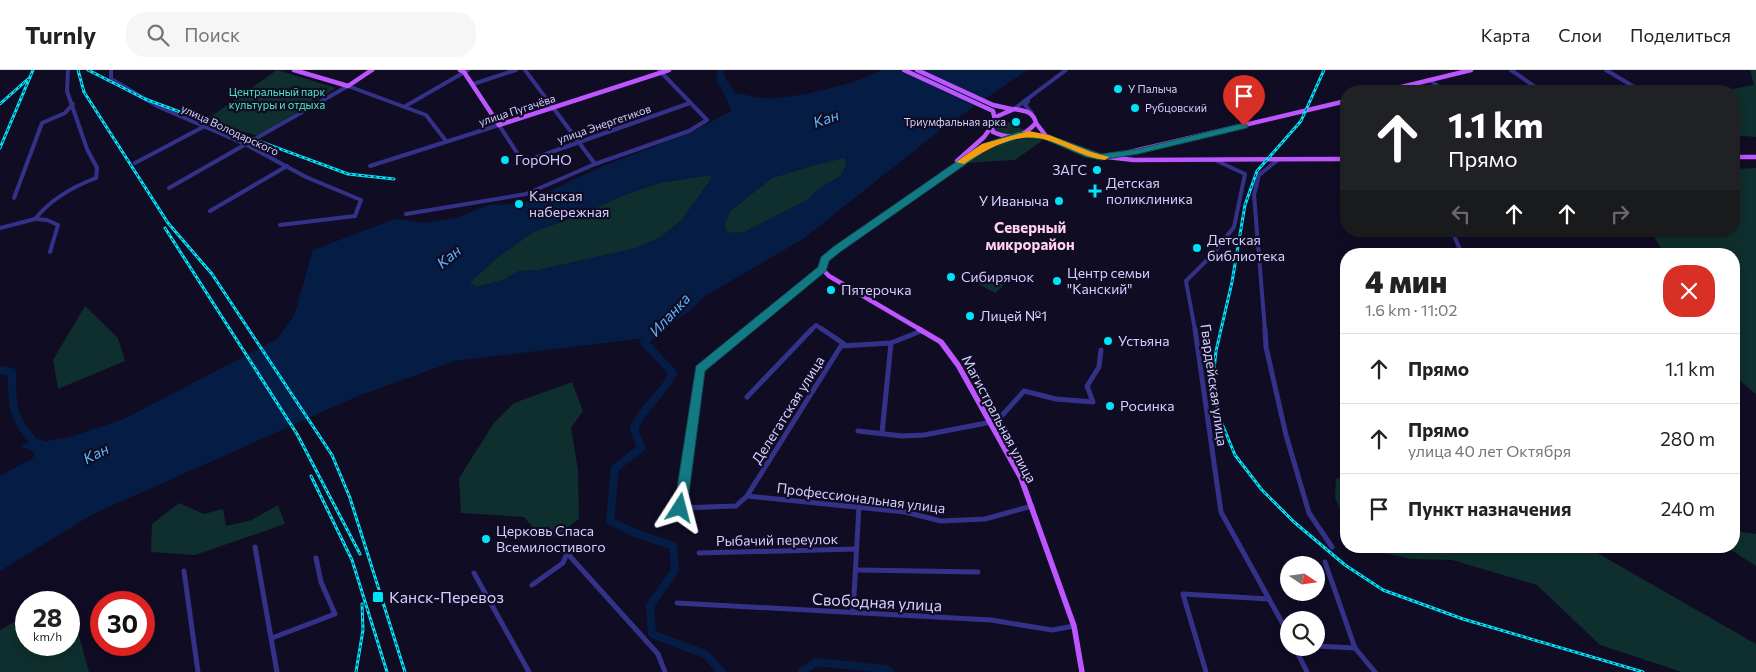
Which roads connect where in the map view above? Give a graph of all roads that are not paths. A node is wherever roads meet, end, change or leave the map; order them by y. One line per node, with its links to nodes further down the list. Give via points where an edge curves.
1 (68, 70): 26 (street, via 67,91)
2 (111, 70): 34 (street, улица Володарского, via 112,80 141,101)
3 (294, 70): 22 (main road)
4 (372, 70): 22 (main road)
5 (516, 70): 17 (street)
6 (525, 70): 28 (street)
7 (669, 70): 15 (main road, улица Пугачёва)
8 (904, 70): 31 (main road, via 988,109 995,114)
9 (917, 70): 29 (main road, via 994,105)
10 (1066, 70): 23 (street)
11 (1471, 70): 16 (main road)
12 (1511, 70): 20 (street)
13 (1606, 70): 21 (street)
14 (464, 71): 17 (main road); 27 (street)
15 (660, 72): 25 (street); 28 (main road, улица Пугачёва)
16 (1430, 80): 18 (main road); 19 (street)
17 (472, 84): 33 (main road)
18 (1409, 85)
19 (1436, 85)
20 (1533, 85)
21 (1631, 85)
22 (348, 86): 27 (street); 40 (street)
23 (1028, 101): 29 (street); 30 (street, via 1026,104)
24 (1340, 102): 41 (main road)
25 (690, 103): 39 (street, улица Энергетиков); 50 (street, via 707,120 689,131)
26 (73, 104): 55 (street, via 66,113 42,123); 58 (street, via 87,149 97,168 96,178 42,208)
27 (404, 107): 38 (street, via 426,115)
28 (552, 108): 33 (main road, улица Пугачёва); 39 (street)
29 (1014, 109): 30 (main road); 31 (main road, via 1002,112)
30 (1032, 113): 32 (main road)
31 (994, 122): 37 (main road, via 992,132); 53 (main road, via 984,137)
32 (1036, 123): 35 (main road); 36 (main road)
33 (499, 125): 38 (street, улица Пугачёва); 39 (street, улица Энергетиков, via 523,162)
34 (205, 126): 40 (street, улица Володарского); 49 (street)
35 (1023, 134): 36 (main road); 37 (main road)
36 (1046, 136): 42 (main road)
37 (1007, 138): 53 (main road, via 985,146)
38 (446, 141): 52 (street, улица Пугачёва)
39 (577, 143): 50 (street)
40 (246, 144): 51 (street, улица Володарского); 54 (street)
41 (1138, 152): 42 (main road); 47 (main road)
42 (1101, 157): 47 (main road)
43 (1740, 157): 44 (main road)
44 (1756, 157)
45 (1279, 159): 46 (main road); 48 (main road); 75 (street, via 1257,177 1254,196 1266,347 1286,435 1309,513)
46 (1340, 159)
47 (1154, 160): 48 (main road)
48 (1213, 160): 85 (street, Гвардейская улица, via 1245,174 1234,227 1186,281 1221,512)
49 (135, 163)
50 (595, 164): 57 (street, via 526,194)
51 (287, 166): 56 (street); 59 (street, улица Володарского, via 361,200 355,216)
52 (370, 166)
53 (945, 172): 62 (main road, via 825,259)
54 (169, 188)
55 (14, 198)
56 (210, 211)
57 (406, 214)
58 (35, 219): 60 (street); 61 (street, via 58,225)
59 (280, 225)
60 (0, 228)
61 (50, 252)
62 (822, 269): 63 (main road, Магистральная улица); 71 (street, via 700,369 680,508 736,506)
63 (922, 331): 64 (street); 68 (main road, Магистральная улица, via 941,342 951,354)
64 (891, 343): 65 (street); 70 (street)
65 (844, 344): 67 (street, via 816,324); 71 (street, Делегатская улица)
66 (1101, 350): 68 (street, via 1099,367 1087,386 1093,402 1056,399 1024,391 998,421)
67 (747, 397)
68 (990, 423): 70 (street, via 924,435); 73 (main road, Магистральная улица, via 1021,478)
69 (858, 431): 70 (street)
70 (882, 434)
71 (747, 496): 72 (street, Профессиональная улица)
72 (858, 506): 73 (street, Профессиональная улица, via 941,521 985,519); 76 (street)
73 (1032, 506): 89 (main road, Магистральная улица)
74 (255, 547): 90 (street)
75 (1332, 547)
76 (856, 549): 77 (street, Рыбачий переулок); 80 (street)
77 (699, 553)
78 (316, 558): 90 (street, via 321,582 335,614)
79 (1325, 562): 92 (street)
80 (858, 570): 82 (street); 87 (street)
81 (184, 571): 94 (street)
82 (978, 572)
83 (474, 573): 96 (street)
84 (532, 585): 97 (street, via 563,563 567,553 658,654)
85 (1269, 599): 88 (street, Гвардейская улица); 99 (street, via 1183,594)
86 (677, 603): 87 (street, Свободная улица)
87 (853, 613): 89 (street, Свободная улица, via 991,620 1052,630)
88 (1280, 619)
89 (1074, 626): 98 (main road, Магистральная улица)
90 (272, 638): 95 (street)
91 (1325, 646): 92 (street)
92 (1355, 648): 101 (street)
93 (1300, 656): 100 (street)
94 (198, 672)
95 (277, 672)
96 (529, 672)
97 (665, 672)
98 (1082, 672)
99 (1206, 672)
100 (1307, 672)
101 (1375, 672)

